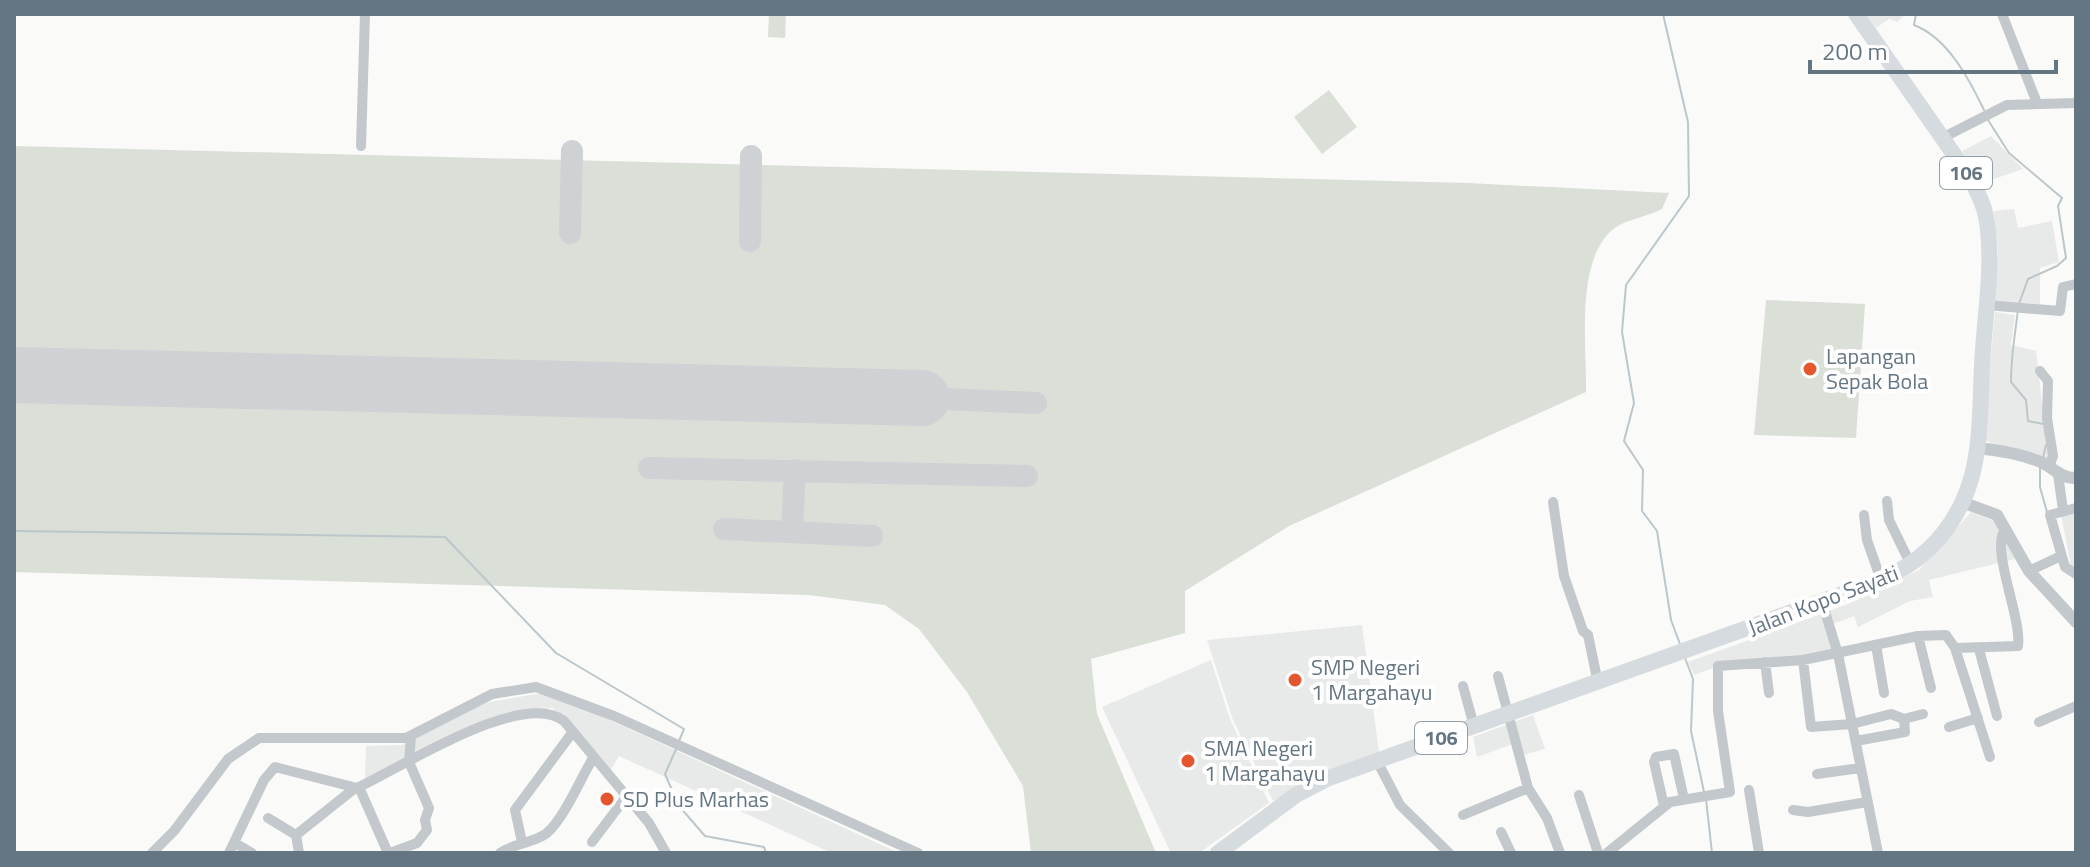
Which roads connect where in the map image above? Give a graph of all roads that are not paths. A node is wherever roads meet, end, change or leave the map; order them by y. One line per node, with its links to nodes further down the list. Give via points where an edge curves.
1 (365, 14): 7 (street)
2 (1856, 14): 6 (main road, Jalan Kopo Sayati / 106)
3 (2002, 14): 4 (street)
4 (2037, 103): 5 (street); 6 (street, via 1993,111)
5 (2076, 103)
6 (1944, 137): 9 (main road, Jalan Kopo Sayati / 106, via 1985,212)
7 (361, 146)
8 (2076, 284): 9 (street, via 2063,287 2060,311)
9 (1986, 305): 11 (main road, Jalan Kopo Sayati / 106)
10 (2040, 371): 12 (street, via 2048,381)
11 (1977, 445): 12 (street, via 2000,446); 16 (main road, Jalan Kopo Sayati / 106)
12 (2051, 468): 13 (street); 18 (street)
13 (2076, 478)
14 (1887, 501): 22 (street, via 1893,531)
15 (1553, 502): 36 (street, via 1564,576 1588,635)
16 (1962, 502): 20 (street, via 1995,514); 22 (main road, Jalan Kopo Sayati / 106, via 1939,540)
17 (2076, 508): 18 (street)
18 (2063, 510): 21 (street, via 2050,515)
19 (1864, 515): 25 (street)
20 (2005, 530): 23 (street); 31 (street, via 1999,542 2019,645)
21 (2057, 557): 23 (street); 24 (street)
22 (1911, 565): 25 (main road, Jalan Kopo Sayati / 106)
23 (2029, 571): 27 (street)
24 (2076, 574)
25 (1881, 580): 26 (main road, Jalan Kopo Sayati / 106)
26 (1822, 602): 32 (street); 36 (main road, Jalan Kopo Sayati / 106)
27 (2076, 622)
28 (1918, 636): 29 (street); 30 (street, via 1946,635); 38 (street)
29 (1876, 645): 32 (street); 40 (street)
30 (1955, 648): 31 (street); 45 (street)
31 (1979, 649): 44 (street)
32 (1838, 654): 33 (street); 48 (street)
33 (1803, 660): 34 (street); 48 (street, via 1811,727)
34 (1765, 662): 39 (street); 65 (street, via 1716,667 1731,790)
35 (1498, 676): 43 (street)
36 (1598, 683): 43 (main road, Jalan Kopo Sayati / 106)
37 (1463, 686): 49 (street)
38 (1931, 688)
39 (1769, 693)
40 (1884, 693)
41 (2076, 706): 47 (street)
42 (1923, 714): 46 (street)
43 (1509, 715): 49 (main road, Jalan Kopo Sayati / 106); 61 (street)
44 (1997, 716)
45 (1978, 718): 50 (street); 54 (street)
46 (1904, 719): 48 (street, via 1891,714); 53 (street, via 1905,732)
47 (2039, 722)
48 (1852, 724): 53 (street)
49 (1474, 726): 56 (main road, Jalan Kopo Sayati / 106)
50 (1949, 727)
51 (572, 733): 55 (street); 57 (street, via 550,714 506,718); 73 (street, via 515,810)
52 (411, 737): 57 (street); 77 (street, via 259,738 228,759); 83 (street, via 492,694 536,687)
53 (1856, 741): 58 (street)
54 (1990, 757)
55 (593, 758): 64 (street); 73 (street, via 568,798 567,809 548,831)
56 (1377, 761): 84 (main road, Jalan Kopo Sayati / 106, via 1307,789); 85 (street, via 1400,805)
57 (409, 762): 60 (street); 76 (street, via 430,810)
58 (1860, 768): 59 (street); 66 (street)
59 (1817, 774)
60 (357, 788): 72 (street); 75 (street, via 275,767); 80 (street)
61 (1528, 788): 69 (street); 87 (street)
62 (1749, 790): 90 (street)
63 (1579, 795): 88 (street)
64 (626, 797): 74 (street); 82 (street)
65 (1684, 799): 67 (street); 67 (street, via 1676,756 1656,757)
66 (1867, 802): 68 (street); 91 (street)
67 (1664, 806): 89 (street)
68 (1793, 810)
69 (1463, 815)
70 (268, 818): 72 (street)
71 (1501, 832): 86 (street)
72 (296, 835): 79 (street)
73 (522, 842): 81 (street)
74 (592, 842)
75 (232, 848): 78 (street)
76 (419, 848): 80 (street)
77 (152, 853)
78 (252, 853)
79 (299, 853)
80 (389, 853)
81 (500, 853)
82 (666, 853)
83 (918, 853)
84 (1218, 853)
85 (1449, 853)
86 (1511, 853)
87 (1560, 853)
88 (1598, 853)
89 (1607, 853)
90 (1759, 853)
91 (1878, 853)

